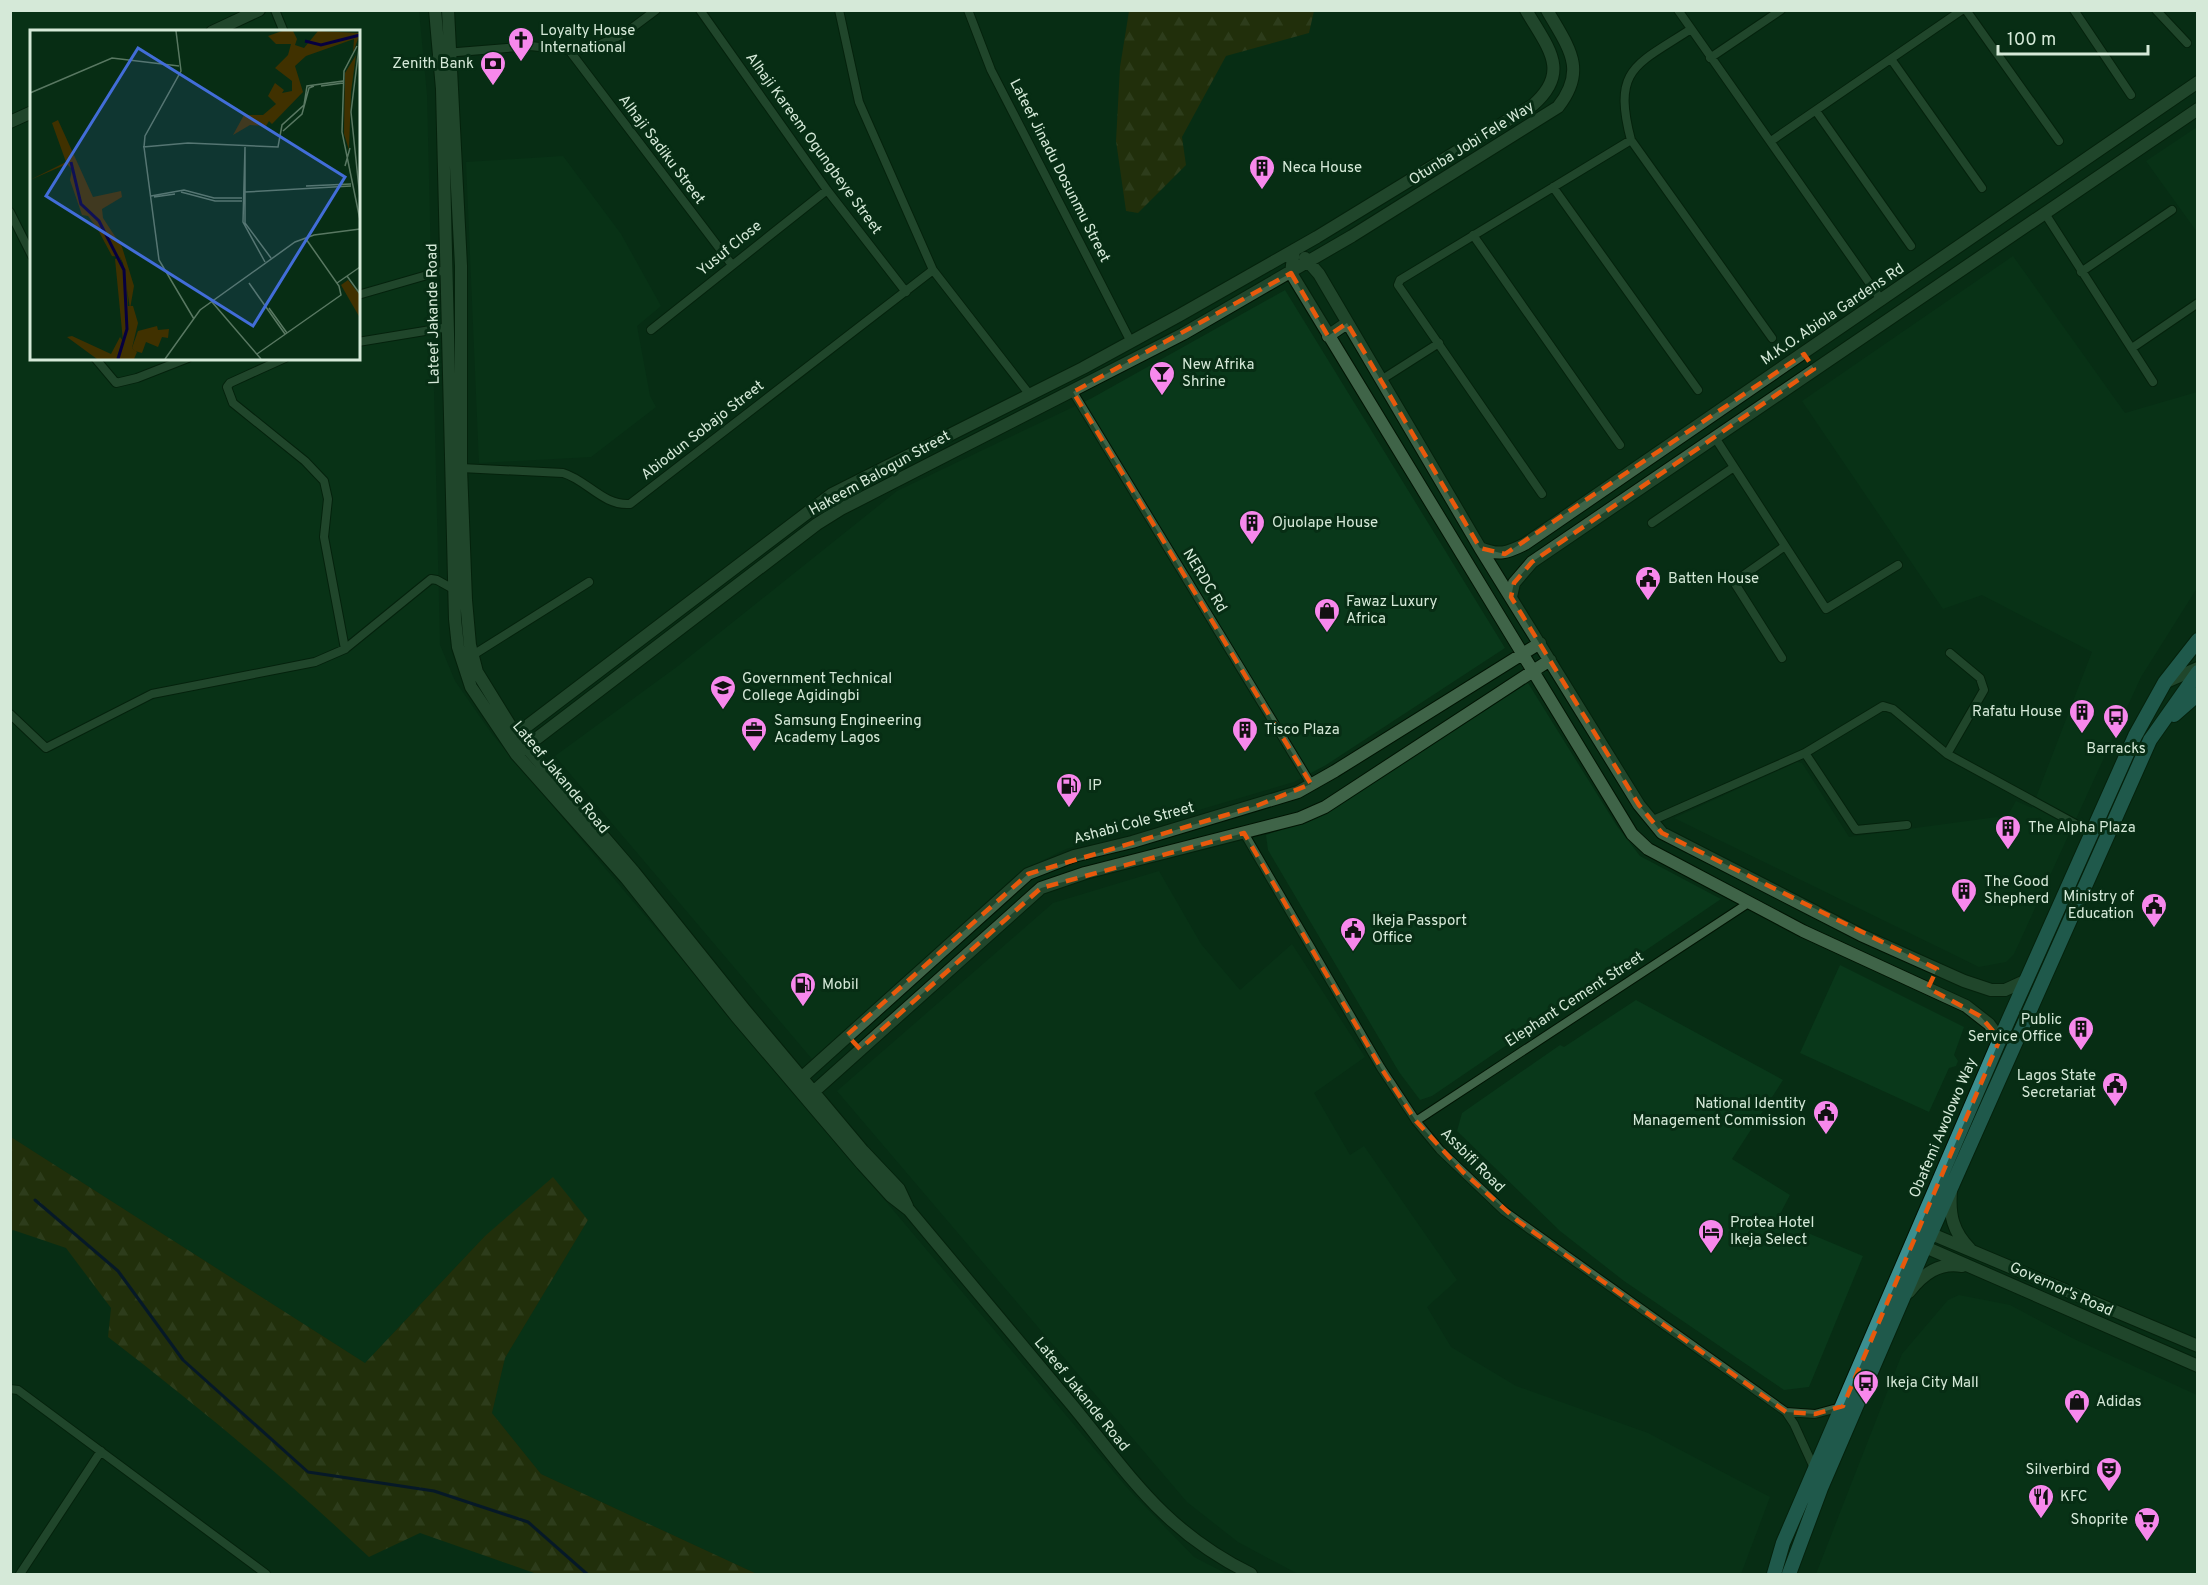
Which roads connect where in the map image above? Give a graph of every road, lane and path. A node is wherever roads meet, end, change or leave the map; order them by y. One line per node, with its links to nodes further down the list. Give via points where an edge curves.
1 (260, 10): 17 (street)
2 (275, 10): 18 (street)
3 (435, 10): 21 (street, Lateef Jakande Road)
4 (448, 10): 21 (street, Lateef Jakande Road)
5 (656, 10): 20 (street, via 607,43)
6 (700, 10): 35 (street, Alhaji Kareem Ogungbeye Street)
7 (839, 10): 46 (street, via 859,102)
8 (968, 10): 59 (street, Lateef Jinadu Dosunmu Street, via 991,70)
9 (1526, 10): 41 (street, Otunba Jobi Fele Way, via 1554,64 1554,80 1546,93 1533,105)
10 (1547, 10): 43 (street, Otunba Jobi Fele Way, via 1572,58 1575,76 1571,91 1558,107)
11 (1678, 10): 16 (street)
12 (1781, 10): 22 (street)
13 (1964, 10): 23 (street); 32 (street)
14 (2074, 10): 25 (street)
15 (2156, 10): 19 (street)
16 (1691, 29): 22 (street); 30 (street, via 1640,63 1626,79 1622,97)
17 (217, 30)
18 (283, 30)
19 (2187, 43)
20 (569, 51): 21 (street, via 530,46); 44 (street, Alhaji Sadiku Street)
21 (445, 53): 45 (street, Lateef Jakande Road, via 442,89); 77 (street, Lateef Jakande Road, via 461,266)
22 (1710, 58): 31 (street)
23 (1892, 59): 27 (street); 34 (street)
24 (2198, 82): 51 (street, M.K.O. Abiola Gardens Rd)
25 (2131, 95)
26 (2198, 109): 38 (street)
27 (1816, 111): 31 (street); 40 (street)
28 (30, 113): 29 (street)
29 (10, 122)
30 (1631, 140): 33 (street); 57 (street)
31 (1771, 141): 51 (street)
32 (2059, 141)
33 (1553, 187): 39 (street); 69 (street)
34 (1982, 188)
35 (827, 190): 44 (street, Yusuf Close); 49 (street, Alhaji Kareem Ogungbeye Street)
36 (2172, 210): 47 (street)
37 (10, 212): 42 (street)
38 (2044, 212): 47 (street); 66 (street)
39 (1473, 235): 60 (street, via 1400,280 1398,285); 74 (street)
40 (1911, 246)
41 (1294, 250): 43 (street); 48 (street); 59 (street, Hakeem Balogun Street)
42 (30, 252)
43 (1310, 261): 48 (street, Hakeem Balogun Street); 53 (street)
44 (732, 265): 55 (street, Yusuf Close)
45 (448, 269): 50 (street); 54 (street, Lateef Jakande Road)
46 (933, 270): 49 (street, Abiodun Sobajo Street); 71 (street)
47 (2081, 272): 61 (street)
48 (1291, 273): 56 (street); 70 (street, Hakeem Balogun Street)
49 (906, 292): 77 (street, Abiodun Sobajo Street, via 630,504 609,501 576,477 563,473)
50 (360, 294)
51 (1882, 301): 62 (street, M.K.O. Abiola Gardens Rd)
52 (2198, 303): 61 (street)
53 (1347, 323): 56 (street); 67 (street)
54 (449, 327): 58 (street); 84 (street, Lateef Jakande Road)
55 (651, 330)
56 (1328, 336): 92 (street)
57 (1772, 338)
58 (360, 342)
59 (1131, 342): 71 (street, Hakeem Balogun Street)
60 (1440, 343): 67 (street); 78 (street)
61 (2132, 348): 68 (street)
62 (1804, 354): 66 (street); 81 (street, M.K.O. Abiola Gardens Rd, via 1525,544 1505,554)
63 (97, 360): 64 (street, via 116,383)
64 (183, 360)
65 (281, 360): 88 (street, via 230,383 227,393 324,481 328,499 324,537)
66 (1814, 369): 73 (street)
67 (1381, 380): 81 (street)
68 (2153, 382)
69 (1698, 390)
70 (1074, 392): 75 (street, Hakeem Balogun Street); 108 (street, NERDC Rd)
71 (1030, 395): 72 (street, Hakeem Balogun Street)
72 (948, 435): 75 (street); 86 (street, Hakeem Balogun Street, via 832,494)
73 (1714, 436): 76 (street); 85 (street, via 1532,562 1514,583)
74 (1620, 445)
75 (954, 450): 90 (street, Hakeem Balogun Street, via 817,524)
76 (1734, 467): 79 (street); 80 (street)
77 (461, 468): 93 (street, Lateef Jakande Road)
78 (1542, 494)
79 (1652, 523)
80 (1785, 546): 82 (street, via 1826,609); 94 (street, via 1734,582)
81 (1480, 548): 85 (street)
82 (1898, 565)
83 (589, 582): 93 (street)
84 (455, 590): 88 (street, via 437,580 426,582); 103 (street, Lateef Jakande Road, via 458,647 465,675)
85 (1511, 597): 87 (street)
86 (643, 638): 90 (street); 103 (street, Hakeem Balogun Street)
87 (1540, 643): 92 (street, Ashabi Cole Street); 95 (street)
88 (345, 649): 102 (street, via 315,662 152,694 46,748)
89 (2196, 649): 98 (main road, Obafemi Awolowo Way)
90 (651, 651): 105 (street, Hakeem Balogun Street)
91 (1950, 653): 107 (street, via 1980,678 1984,690)
92 (1522, 654): 97 (street); 99 (street, Ashabi Cole Street)
93 (472, 655): 103 (street, Lateef Jakande Road)
94 (1782, 658)
95 (1550, 660): 97 (street); 109 (street)
96 (2198, 670): 98 (street); 104 (main road, Obafemi Awolowo Way)
97 (1533, 671): 101 (street); 113 (street, via 1632,834 1648,849)
98 (2165, 682): 112 (main road, Obafemi Awolowo Way, via 2135,736)
99 (1465, 690): 101 (street); 108 (street, Ashabi Cole Street)
100 (2198, 694): 104 (main road)
101 (1477, 708): 111 (street, via 1325,807)
102 (10, 714)
103 (511, 738): 105 (street, Lateef Jakande Road)
104 (2150, 740): 123 (main road, Obafemi Awolowo Way)
105 (521, 750): 120 (street, Lateef Jakande Road, via 634,872)
106 (1805, 753): 107 (street, via 1882,706 1893,709); 109 (street); 110 (street, via 1856,830)
107 (1947, 754): 112 (street)
108 (1311, 784): 117 (street, Ashabi Cole Street, via 1256,806 1074,856 1028,873)
109 (1651, 821): 114 (street, via 1662,832 1690,847 1861,935)
110 (1907, 825)
111 (1244, 833): 119 (street, via 1041,888); 122 (street, Assbifi Road)
112 (2092, 833): 115 (main road, Obafemi Awolowo Way)
113 (1750, 902): 116 (street, via 1803,931); 122 (street, Elephant Cement Street)
114 (1937, 969): 115 (street, via 1991,990 2013,988); 116 (street)
115 (2027, 980): 118 (main road, Obafemi Awolowo Way)
116 (1928, 988): 118 (street, via 1980,1016)
117 (847, 1035): 119 (street); 120 (street, Ashabi Cole Street)
118 (2000, 1039): 124 (main road, Obafemi Awolowo Way)
119 (860, 1049): 121 (street)
120 (798, 1080): 121 (street, Lateef Jakande Road)
121 (810, 1094): 138 (street, Lateef Jakande Road, via 884,1188 909,1209 1130,1480 1195,1541)
122 (1416, 1121): 133 (street, Assbifi Road, via 1440,1150 1504,1210)
123 (1951, 1189): 124 (main road, Obafemi Awolowo Way); 126 (street, via 1953,1224 1960,1239)
124 (1924, 1231): 125 (main road, Obafemi Awolowo Way); 126 (street, Governor's Road)
125 (1919, 1244): 127 (street, Governor's Road); 128 (main road, Obafemi Awolowo Way); 132 (main road, Obafemi Awolowo Way)
126 (1973, 1252): 129 (street, Governor's Road)
127 (1977, 1269): 128 (street, via 1958,1265 1933,1268); 130 (street, Governor's Road)
128 (1903, 1300): 140 (main road, Obafemi Awolowo Way, via 1821,1488)
129 (2198, 1346)
130 (2198, 1366)
131 (10, 1389): 134 (street, via 18,1390)
132 (1843, 1406): 133 (street, via 1815,1414); 135 (main road, Obafemi Awolowo Way)
133 (1786, 1412): 135 (street)
134 (101, 1451): 136 (street); 137 (street)
135 (1815, 1471): 139 (main road, Obafemi Awolowo Way)
136 (20, 1575)
137 (266, 1575)
138 (1251, 1575)
139 (1774, 1575)
140 (1789, 1575)

